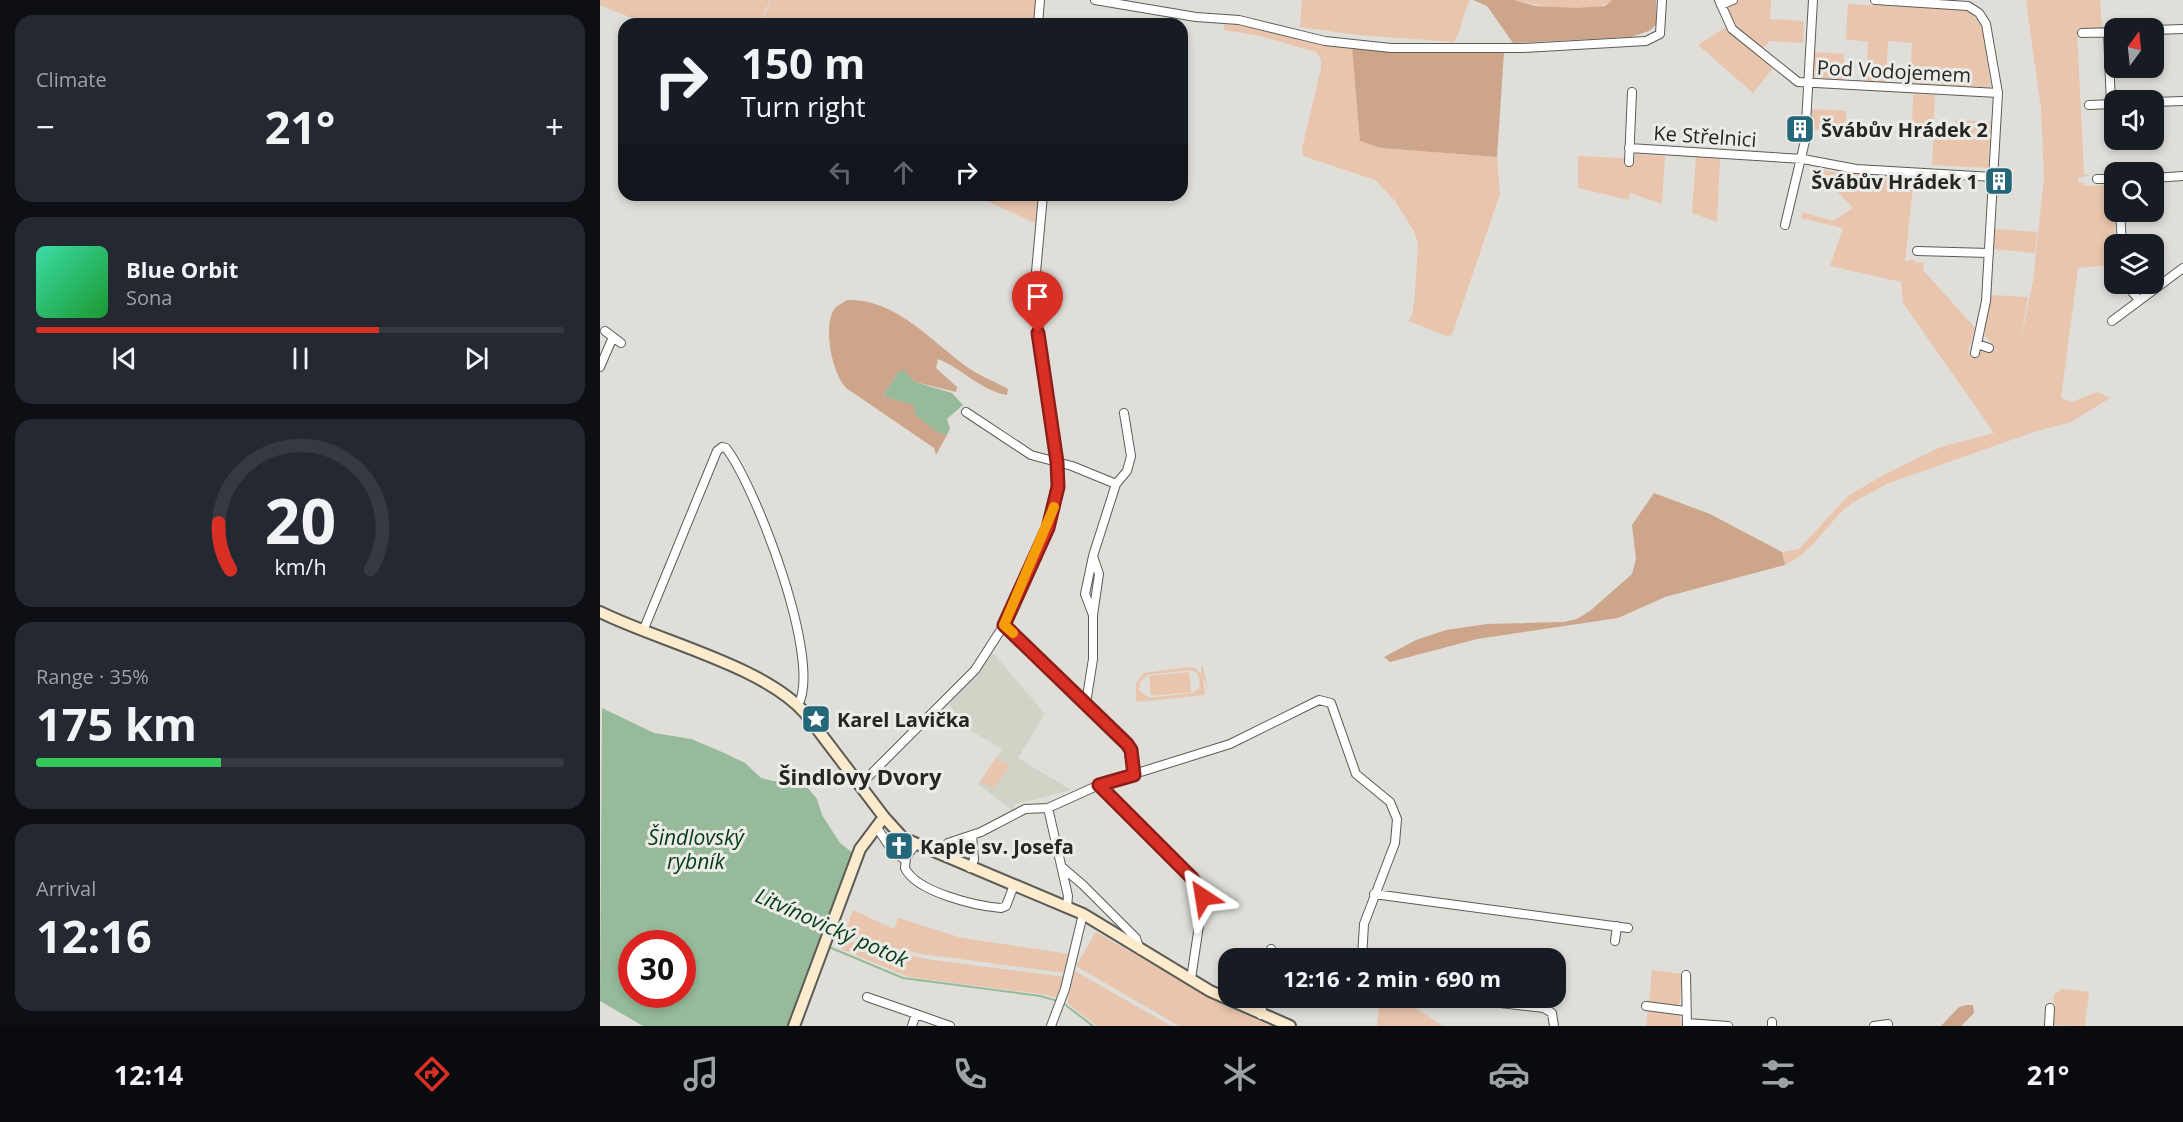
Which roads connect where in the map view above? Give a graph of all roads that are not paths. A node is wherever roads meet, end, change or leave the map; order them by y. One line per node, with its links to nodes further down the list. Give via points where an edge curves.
1 (1040, 0): 8 (street)
2 (1095, 0): 3 (street, via 1239,20 1325,41 1391,48 1522,48 1646,41 1660,34)
3 (1662, 0)
4 (1734, 0): 7 (street)
5 (1813, 0): 13 (street)
6 (1875, 0): 15 (street, via 1961,5 1979,13 1988,30)
7 (1720, 2): 13 (street, Pod Vodojemem, via 1732,28 1793,80)
8 (1038, 18)
9 (2183, 29): 10 (street)
10 (2164, 30)
11 (2104, 32): 12 (street)
12 (2082, 33)
13 (1809, 84): 15 (street, Pod Vodojemem); 21 (street)
14 (1632, 92): 20 (street, Ke Střelnici)
15 (1998, 93): 24 (street)
16 (2183, 101): 17 (street)
17 (2164, 102)
18 (2104, 104): 19 (street)
19 (2089, 105)
20 (1629, 148): 21 (street, Ke Střelnici); 22 (street, Ke Střelnici)
21 (1803, 159): 24 (street, Ke Střelnici, via 1840,168); 29 (street)
22 (1629, 162)
23 (2183, 176): 25 (street)
24 (1993, 177): 31 (street)
25 (2164, 177)
26 (2097, 178): 27 (street)
27 (2104, 178)
28 (1042, 201): 43 (street, via 1034,294)
29 (1785, 225)
30 (1917, 250): 31 (street)
31 (1989, 254): 39 (street, via 1986,302 1976,349)
32 (2183, 268): 34 (street)
33 (2134, 294): 34 (street)
34 (2139, 300): 35 (street)
35 (2112, 321)
36 (605, 331): 37 (street)
37 (613, 337): 38 (street); 40 (street)
38 (621, 343)
39 (1989, 348)
40 (600, 367)
41 (966, 412): 43 (street, via 1031,455)
42 (1124, 413): 44 (street, via 1131,456 1127,471)
43 (1057, 462): 44 (street); 46 (street, via 1058,487 1052,515)
44 (1116, 484): 48 (street, via 1093,556 1099,574)
45 (600, 612): 47 (street)
46 (1004, 625): 48 (street); 51 (street, via 966,680)
47 (643, 631): 49 (street, via 755,677); 49 (street, via 717,451 726,448 774,548 793,612 804,671)
48 (1086, 703): 50 (street, via 1127,744)
49 (798, 705): 51 (street)
50 (1134, 775): 52 (street); 63 (street, via 1230,744 1319,700 1328,700 1356,774 1395,810 1398,834)
51 (860, 785): 54 (street)
52 (1099, 785): 53 (street); 72 (street, via 1201,891)
53 (1048, 808): 56 (street, via 1025,809); 60 (street)
54 (884, 817): 55 (street); 58 (street, via 903,838)
55 (876, 826): 59 (street, via 891,849); 83 (street, via 860,849)
56 (972, 835): 57 (street); 61 (street, via 974,860)
57 (948, 843)
58 (915, 844): 59 (street); 61 (street)
59 (905, 860): 62 (street, via 908,873 932,891 997,907 1006,906)
60 (1062, 867): 64 (street); 70 (street, via 1129,931 1140,944)
61 (970, 868): 62 (street)
62 (1014, 885): 64 (street)
63 (1374, 894): 66 (street); 69 (street, via 1364,924)
64 (1067, 907): 65 (street)
65 (1083, 914): 70 (street); 86 (street, via 1065,989)
66 (1617, 926): 67 (street); 68 (street)
67 (1628, 928)
68 (1615, 941)
69 (1363, 948)
70 (1140, 950): 72 (street)
71 (1686, 975): 78 (street)
72 (1191, 979): 80 (street)
73 (867, 997): 79 (street)
74 (1646, 1006): 78 (street)
75 (1262, 1008): 80 (street)
76 (1544, 1008): 88 (street, via 1552,1013)
77 (2050, 1008): 91 (street)
78 (1685, 1011): 81 (street)
79 (916, 1014): 84 (street); 85 (street)
80 (1261, 1015): 87 (street)
81 (1687, 1024): 89 (street)
82 (1888, 1024): 90 (street)
83 (794, 1026)
84 (912, 1026)
85 (950, 1026)
86 (1051, 1026)
87 (1290, 1026)
88 (1554, 1026)
89 (1728, 1026)
90 (1875, 1026)
91 (2049, 1026)

